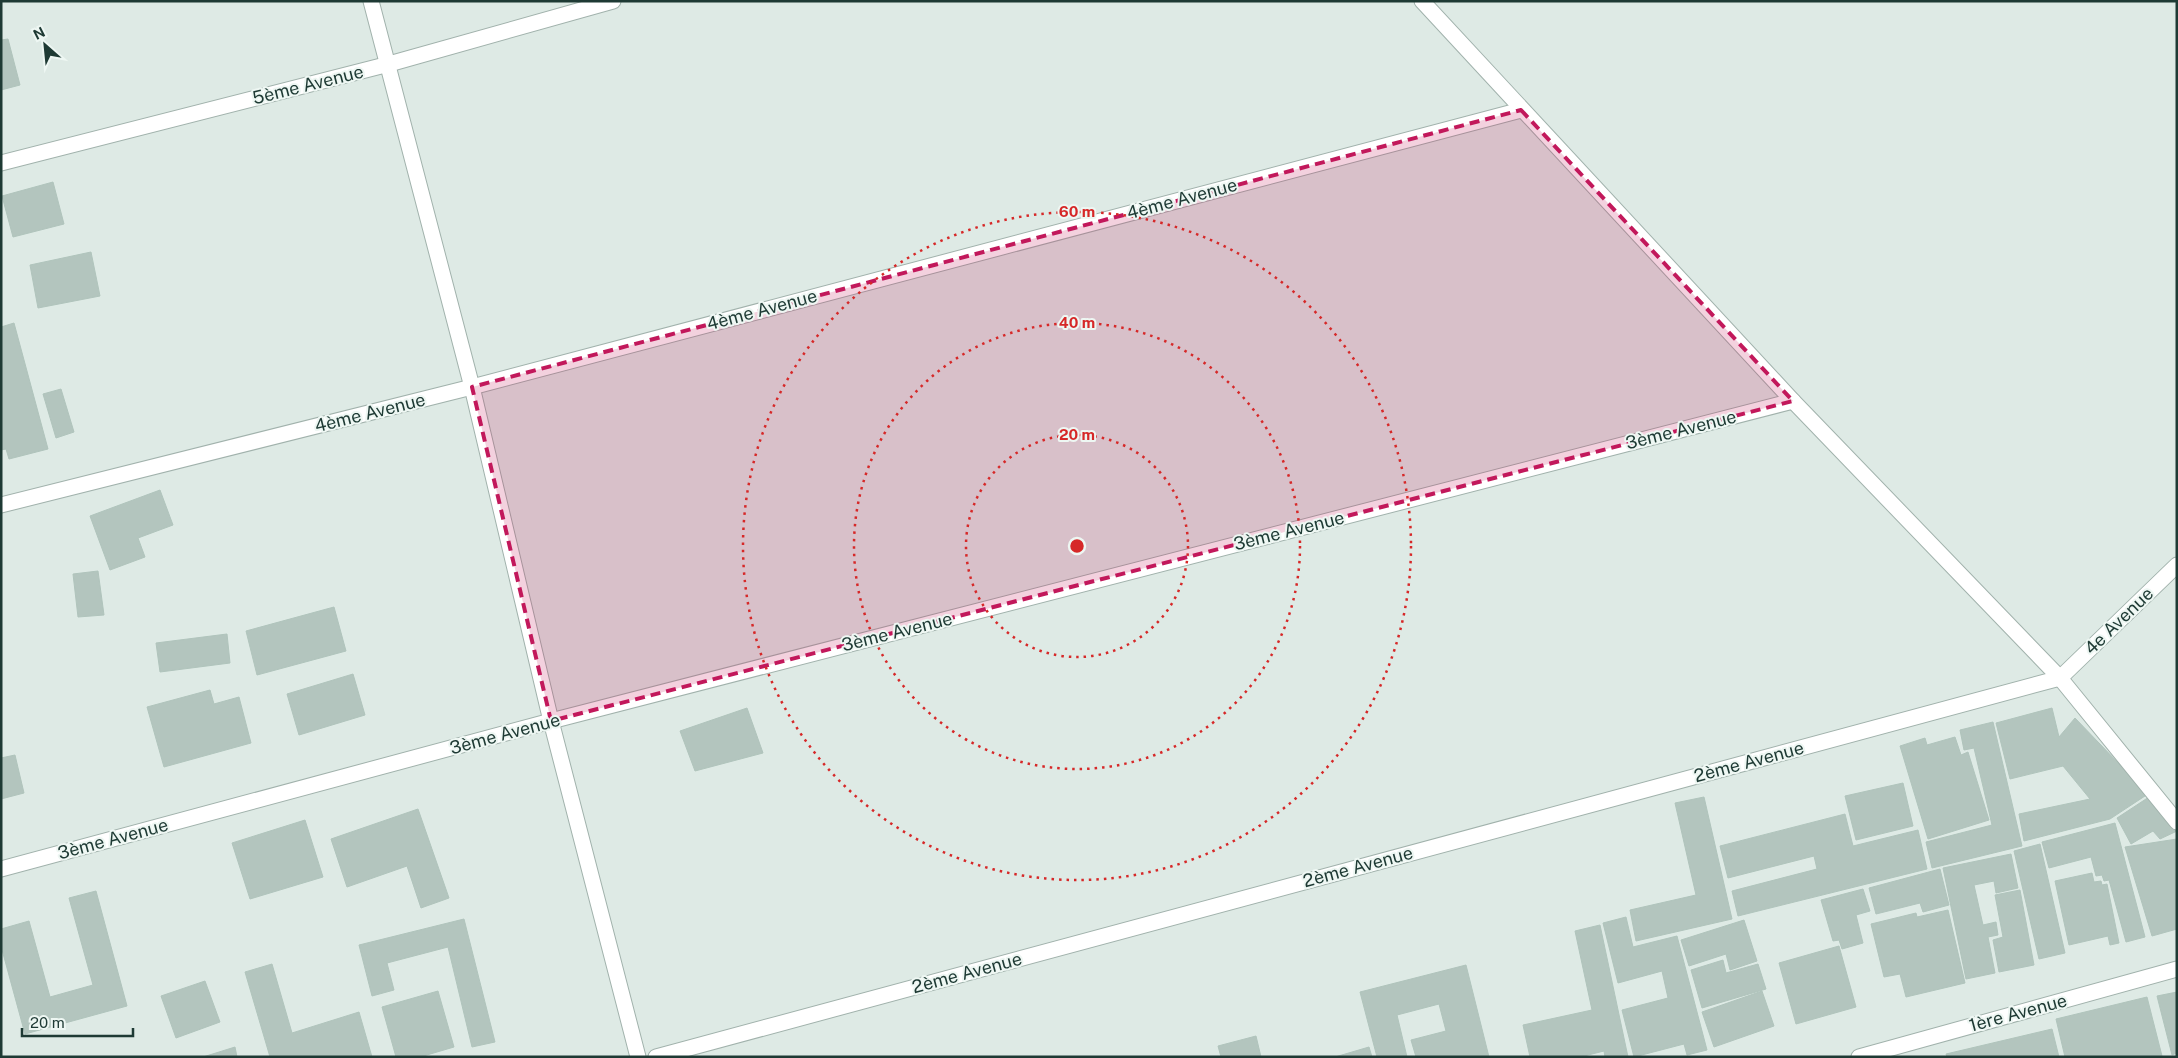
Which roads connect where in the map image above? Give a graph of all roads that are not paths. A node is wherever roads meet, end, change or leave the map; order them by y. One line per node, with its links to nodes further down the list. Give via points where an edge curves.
1 (371, 1): 4 (street)
2 (613, 1): 4 (street, 5ème Avenue)
3 (1422, 1): 5 (street)
4 (389, 64): 6 (street, 5ème Avenue); 7 (street)
5 (1521, 110): 7 (street, 4ème Avenue); 8 (street)
6 (1, 163)
7 (472, 387): 9 (street, 4ème Avenue); 12 (street)
8 (1793, 400): 11 (street); 12 (street, 3ème Avenue)
9 (1, 505)
10 (2177, 565): 11 (street, 4e Avenue)
11 (2060, 678): 13 (street); 17 (street, 2ème Avenue)
12 (551, 722): 14 (street, 3ème Avenue); 16 (street)
13 (2177, 822)
14 (1, 869)
15 (2177, 969): 18 (street, 1ère Avenue)
16 (638, 1057)
17 (656, 1057)
18 (1859, 1057)

